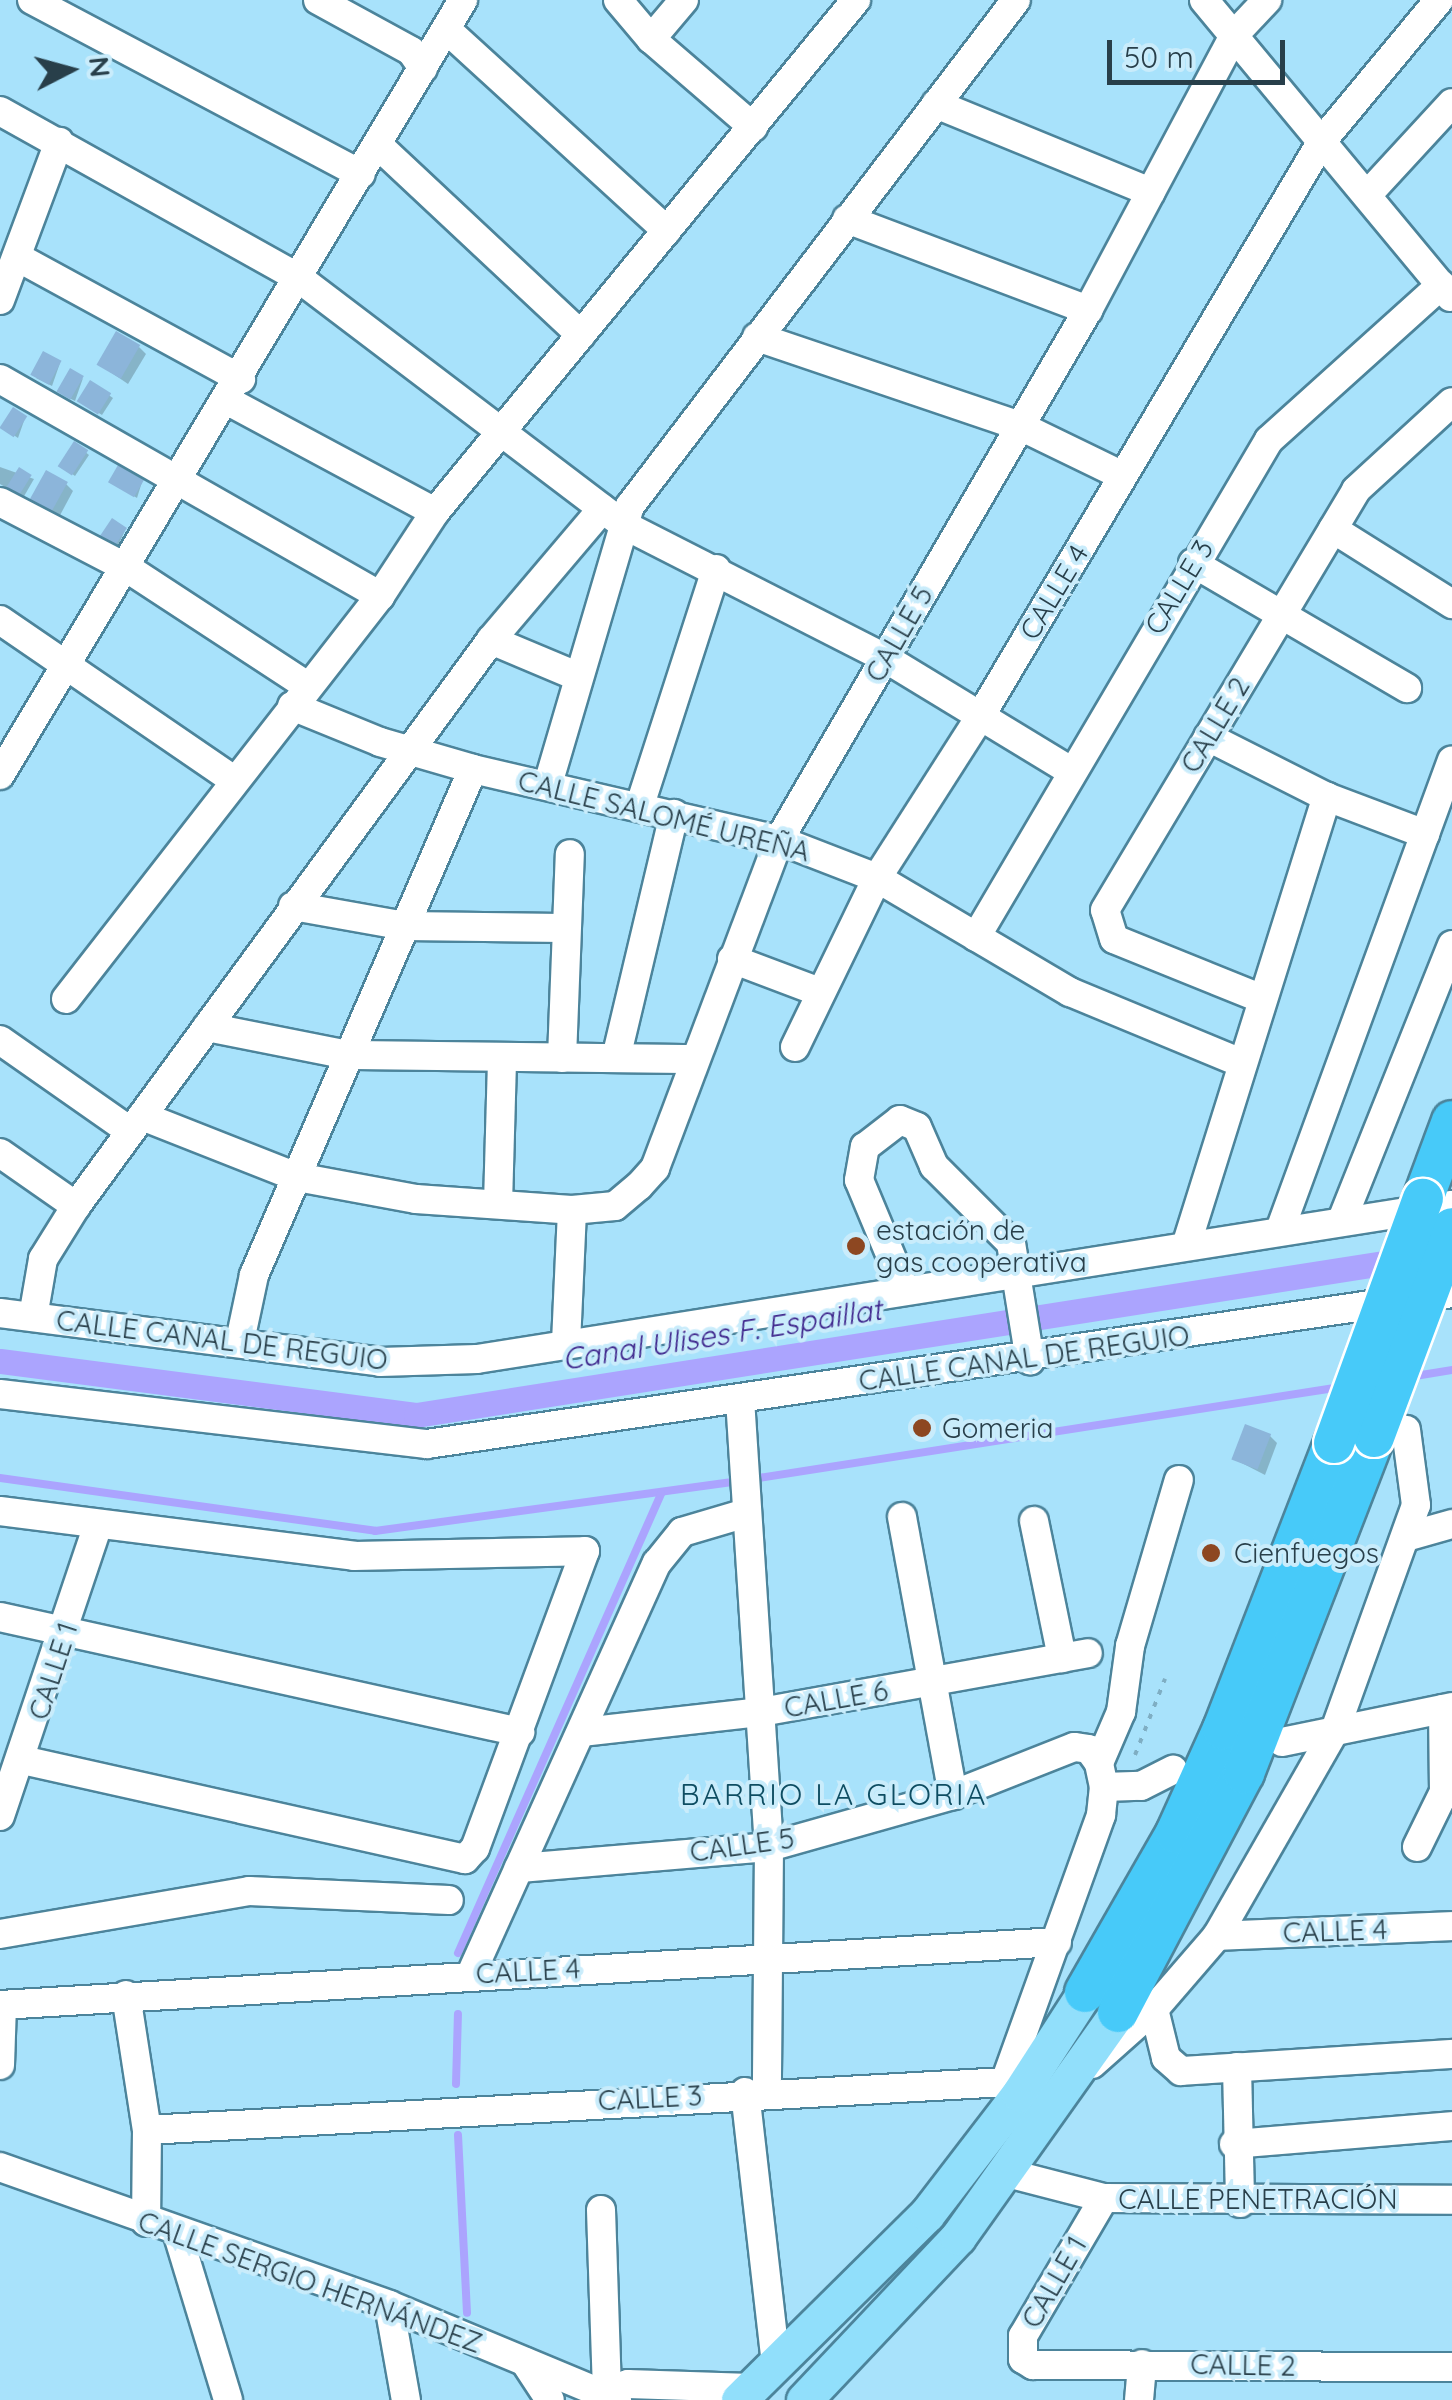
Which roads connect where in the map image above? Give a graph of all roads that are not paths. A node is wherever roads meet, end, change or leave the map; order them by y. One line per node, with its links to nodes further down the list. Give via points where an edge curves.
1 (32, 0): 22 (street)
2 (318, 0): 14 (street, via 411,51)
3 (463, 0): 11 (street)
4 (618, 0): 13 (street)
5 (684, 0): 13 (street)
6 (856, 0): 18 (street)
7 (1016, 0): 16 (street)
8 (1204, 0): 12 (street)
9 (1268, 0): 12 (street, CALLE 5)
10 (1439, 0): 20 (street, CALLE 4)
11 (446, 29): 14 (street); 26 (street)
12 (1235, 34): 20 (street); 23 (street, CALLE 5)
13 (651, 38): 18 (street)
14 (423, 68): 21 (street)
15 (1452, 103): 24 (street)
16 (936, 104): 23 (street); 25 (street)
17 (0, 110): 19 (street)
18 (753, 127): 26 (street)
19 (59, 142): 27 (street); 28 (street)
20 (1322, 142): 24 (street); 39 (street, CALLE 4)
21 (378, 146): 22 (street); 32 (street)
22 (362, 174): 28 (street)
23 (1151, 192): 31 (street, CALLE 5)
24 (1369, 193): 29 (street)
25 (847, 219): 31 (street); 33 (street)
26 (667, 231): 32 (street)
27 (19, 258): 30 (street); 35 (street)
28 (300, 280): 35 (street); 38 (street)
29 (1447, 292): 45 (street, CALLE 3, via 1270,440)
30 (0, 300)
31 (1088, 310): 37 (street, CALLE 5)
32 (581, 335): 38 (street)
33 (757, 337): 37 (street); 43 (street, via 630,506)
34 (0, 379): 40 (street)
35 (234, 390): 40 (street); 42 (street)
36 (1452, 402): 44 (street, CALLE 2, via 1356,490)
37 (1020, 426): 39 (street); 53 (street, CALLE 5)
38 (499, 434): 42 (street); 43 (street)
39 (1123, 476): 58 (street, CALLE 4)
40 (178, 484): 46 (street); 48 (street)
41 (0, 502): 46 (street, CALLE SALOMÉ UREÑA)
42 (434, 512): 48 (street)
43 (613, 517): 47 (street); 52 (street); 55 (street)
44 (1333, 529): 49 (street); 50 (street, CALLE 2)
45 (1193, 563): 50 (street); 63 (street, CALLE 3)
46 (127, 568): 54 (street); 57 (street, CALLE SALOMÉ UREÑA)
47 (716, 569): 53 (street); 68 (street)
48 (380, 596): 57 (street)
49 (1452, 604)
50 (1283, 612): 56 (street); 59 (street, CALLE 2)
51 (0, 620): 54 (street)
52 (491, 640): 55 (street); 60 (street)
53 (885, 658): 58 (street); 71 (street, CALLE 5)
54 (69, 663): 64 (street); 65 (street)
55 (579, 677): 66 (street)
56 (1407, 688)
57 (299, 696): 60 (street, CALLE SALOMÉ UREÑA); 65 (street)
58 (980, 716): 63 (street); 73 (street, CALLE 4)
59 (1208, 737): 67 (street); 81 (street, CALLE 2, via 1105,910 1106,928 1114,939)
60 (414, 751): 62 (street, CALLE SALOMÉ UREÑA); 74 (street)
61 (1452, 760): 70 (street)
62 (474, 769): 66 (street, CALLE SALOMÉ UREÑA); 75 (street)
63 (1069, 770): 77 (street, CALLE 3)
64 (0, 775)
65 (234, 780): 82 (street)
66 (548, 784): 68 (street, CALLE SALOMÉ UREÑA)
67 (1327, 797): 70 (street); 81 (street)
68 (640, 805): 69 (street, CALLE SALOMÉ UREÑA)
69 (674, 814): 71 (street, CALLE SALOMÉ UREÑA); 89 (street)
70 (1425, 834): 102 (street)
71 (779, 840): 73 (street, CALLE SALOMÉ UREÑA); 79 (street, CALLE 5)
72 (570, 854): 76 (street)
73 (877, 878): 77 (street, CALLE SALOMÉ UREÑA); 80 (street, CALLE 4)
74 (293, 906): 75 (street); 83 (street)
75 (405, 926): 76 (street); 86 (street)
76 (563, 928): 88 (street)
77 (976, 937): 91 (street, CALLE SALOMÉ UREÑA, via 1070,992)
78 (1452, 946): 100 (street)
79 (732, 959): 80 (street); 90 (street, CALLE 5)
80 (820, 992): 85 (street, CALLE 4)
81 (1260, 998): 91 (street)
82 (66, 1000)
83 (206, 1027): 86 (street); 93 (street)
84 (0, 1040): 93 (street, CALLE 5)
85 (795, 1047)
86 (348, 1055): 87 (street); 95 (street)
87 (502, 1057): 88 (street); 97 (street)
88 (562, 1058): 89 (street)
89 (616, 1058): 90 (street)
90 (692, 1060): 99 (street, CALLE 5, via 654,1168 615,1206)
91 (1239, 1062): 103 (street)
92 (1452, 1120): 96 (highway)
93 (136, 1124): 95 (street, CALLE 5); 98 (street)
94 (0, 1153): 98 (street)
95 (296, 1177): 97 (street, CALLE 5); 109 (street, via 254,1276)
96 (1438, 1202): 100 (street, CALLE CANAL DE REGUIO); 150 (highway, bridge, via 1176,1833)
97 (498, 1204): 99 (street, CALLE 5)
98 (76, 1206): 108 (street, via 43,1259)
99 (572, 1210): 110 (street)
100 (1342, 1220): 102 (street, CALLE CANAL DE REGUIO)
101 (1452, 1228): 114 (highway, bridge)
102 (1280, 1230): 103 (street, CALLE CANAL DE REGUIO)
103 (1186, 1246): 104 (street, CALLE CANAL DE REGUIO)
104 (1016, 1279): 105 (street, CALLE CANAL DE REGUIO); 105 (street, via 1004,1234 934,1166 917,1127 900,1120 865,1147 859,1180); 111 (street)
105 (905, 1290): 110 (street, CALLE CANAL DE REGUIO)
106 (1452, 1293): 111 (street, CALLE CANAL DE REGUIO)
107 (0, 1312): 108 (street, CALLE CANAL DE REGUIO)
108 (33, 1317): 109 (street, CALLE CANAL DE REGUIO)
109 (240, 1341): 110 (street, CALLE CANAL DE REGUIO, via 380,1362 477,1359)
110 (566, 1343)
111 (1028, 1350): 113 (street, CALLE CANAL DE REGUIO)
112 (0, 1394): 113 (street, CALLE CANAL DE REGUIO, via 415,1444)
113 (740, 1398): 116 (street)
114 (1390, 1434): 122 (street, via 1416,1493); 150 (highway, via 1244,1774)
115 (1179, 1480): 134 (street, via 1130,1646 1122,1712)
116 (746, 1503): 127 (street); 130 (street, via 682,1532 657,1563)
117 (0, 1511): 120 (street)
118 (902, 1517): 125 (street)
119 (1034, 1522): 125 (street, CALLE 6, via 1075,1656)
120 (98, 1524): 124 (street, CALLE 1); 129 (street, via 394,1558 584,1548)
121 (1452, 1524): 122 (street)
122 (1406, 1536): 128 (street)
123 (0, 1617): 124 (street)
124 (66, 1633): 129 (street); 132 (street, CALLE 1)
125 (932, 1683): 127 (street, CALLE 6); 136 (street)
126 (1447, 1708): 128 (street); 135 (street)
127 (761, 1712): 130 (street, CALLE 6); 138 (street)
128 (1335, 1730): 131 (street); 144 (street)
129 (520, 1732): 132 (street, via 473,1853 462,1859)
130 (582, 1732): 140 (street)
131 (1282, 1742)
132 (23, 1760): 137 (street, CALLE 1)
133 (1173, 1770): 134 (street, via 1140,1786)
134 (1102, 1775): 136 (street, CALLE 5, via 1089,1749 1074,1747); 145 (street, via 1101,1815)
135 (1448, 1793): 139 (street)
136 (953, 1795): 138 (street, CALLE 5)
137 (0, 1816)
138 (769, 1847): 140 (street, CALLE 5); 146 (street)
139 (1417, 1847)
140 (520, 1868): 147 (street)
141 (449, 1900): 143 (street, via 249,1891)
142 (1452, 1926): 144 (street, CALLE 4)
143 (0, 1934)
144 (1217, 1936): 150 (street)
145 (1057, 1942): 146 (street, CALLE 4); 154 (street)
146 (767, 1960): 147 (street, CALLE 4); 155 (street)
147 (470, 1974): 148 (street, CALLE 4)
148 (126, 1995): 149 (street, CALLE 4); 157 (street)
149 (1, 2005): 152 (street)
150 (1119, 2005): 153 (street, via 1172,2066); 154 (main road); 160 (main road)
151 (1452, 2054): 153 (street)
152 (0, 2065)
153 (1237, 2067): 158 (street)
154 (1012, 2088): 155 (street, CALLE 3); 172 (main road, via 928,2214)
155 (756, 2092): 157 (street, CALLE 3); 172 (street)
156 (1452, 2126): 158 (street)
157 (147, 2130): 165 (street)
158 (1234, 2144): 163 (street)
159 (0, 2167): 165 (street, CALLE SERGIO HERNÁNDEZ)
160 (1007, 2173): 161 (street, CALLE PENETRACIÓN); 177 (main road, via 910,2292)
161 (1104, 2198): 163 (street, CALLE PENETRACIÓN); 170 (street, CALLE 1, via 1022,2336 1023,2359)
162 (1452, 2200): 163 (street, CALLE PENETRACIÓN)
163 (1240, 2202)
164 (601, 2210): 173 (street)
165 (146, 2222): 166 (street, CALLE SERGIO HERNÁNDEZ)
166 (178, 2234): 167 (street, CALLE SERGIO HERNÁNDEZ); 174 (street)
167 (389, 2306): 168 (street, CALLE SERGIO HERNÁNDEZ); 175 (street)
168 (525, 2362): 173 (street, CALLE SERGIO HERNÁNDEZ); 176 (street)
169 (1142, 2364): 170 (street, CALLE 2); 171 (street, CALLE 2); 178 (street)
170 (1033, 2365)
171 (1452, 2367)
172 (755, 2384): 173 (street, via 628,2384)
173 (612, 2396)
174 (228, 2400)
175 (406, 2400)
176 (550, 2400)
177 (804, 2400)
178 (1139, 2400)

